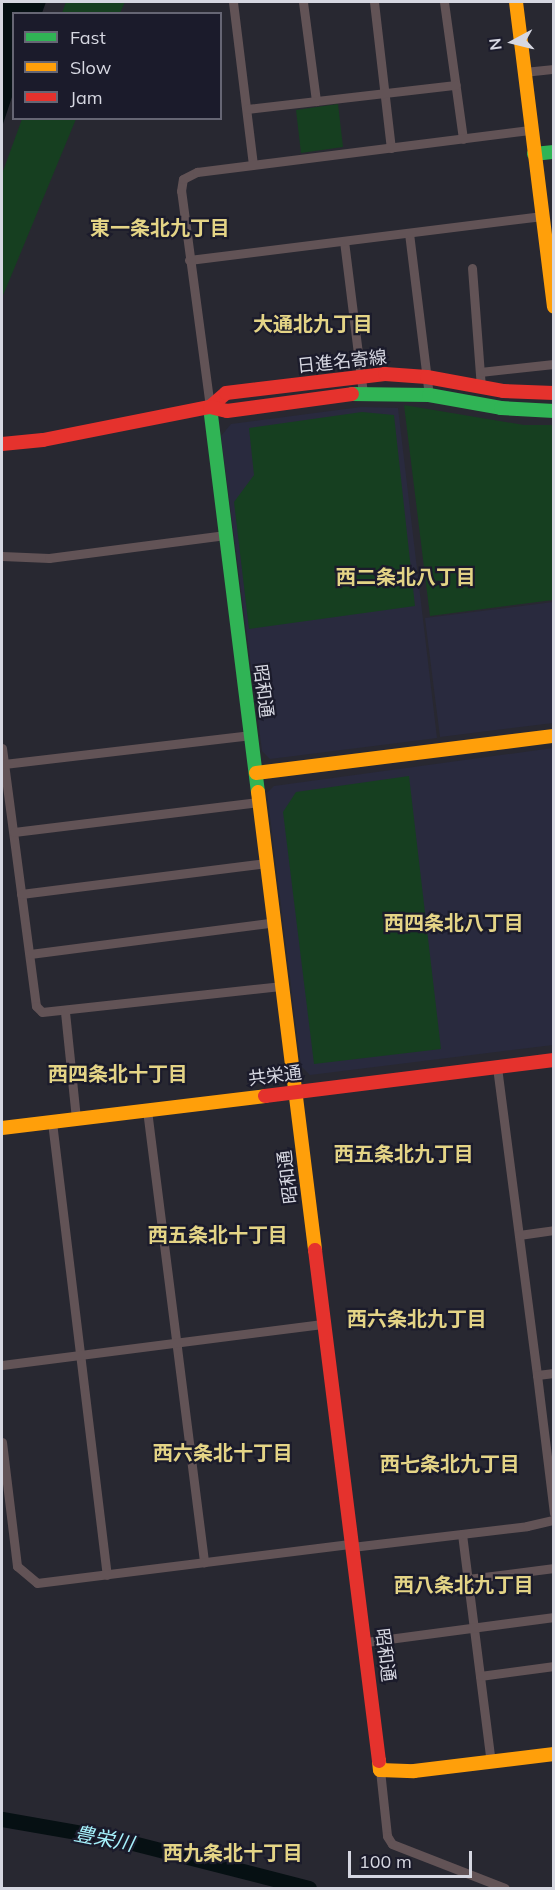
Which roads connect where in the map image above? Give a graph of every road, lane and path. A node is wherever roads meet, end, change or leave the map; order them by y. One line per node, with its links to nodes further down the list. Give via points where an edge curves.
1 (233, 2): 11 (street)
2 (303, 2): 10 (street)
3 (374, 2): 9 (street)
4 (444, 2): 8 (street)
5 (516, 2): 7 (street)
6 (554, 69): 7 (street)
7 (524, 72): 12 (street)
8 (456, 85): 9 (street); 13 (street)
9 (384, 93): 10 (street); 14 (street)
10 (316, 101): 11 (street)
11 (247, 109): 17 (street)
12 (531, 130): 13 (street); 16 (street)
13 (463, 139): 14 (street)
14 (391, 148): 17 (street)
15 (554, 152): 16 (street)
16 (534, 154): 18 (street)
17 (253, 164): 22 (street, via 197,172 183,179)
18 (542, 216): 19 (street); 20 (street)
19 (549, 231): 24 (street)
20 (409, 233): 21 (street); 28 (street)
21 (344, 241): 22 (street); 27 (street)
22 (189, 260): 33 (street)
23 (472, 268): 26 (street)
24 (554, 306)
25 (554, 364): 26 (street)
26 (480, 372): 29 (street)
27 (362, 377): 28 (street, 日進名寄線); 30 (street); 33 (street, 日進名寄線, via 226,393)
28 (427, 377): 29 (street, 日進名寄線); 32 (street)
29 (481, 387): 31 (street, 日進名寄線)
30 (363, 393): 32 (street, 日進名寄線); 33 (street, 日進名寄線, via 227,411)
31 (554, 393)
32 (429, 395): 34 (street, 日進名寄線, via 501,408)
33 (210, 407): 35 (street, 日進名寄線, via 43,440); 36 (street, 昭和通)
34 (554, 411)
35 (2, 444)
36 (226, 535): 37 (street, via 49,558); 38 (street, 昭和通)
37 (2, 556)
38 (251, 735): 41 (street); 42 (street, 昭和通)
39 (554, 736): 42 (street)
40 (2, 748): 41 (street)
41 (4, 764): 44 (street)
42 (256, 773): 43 (street, 昭和通)
43 (259, 802): 44 (street); 45 (street, 昭和通)
44 (14, 832): 46 (street)
45 (267, 863): 46 (street); 47 (street, 昭和通)
46 (21, 894): 48 (street)
47 (275, 922): 48 (street); 49 (street, 昭和通)
48 (30, 954): 50 (street, via 36,1006 42,1012)
49 (283, 986): 50 (street); 53 (street, 昭和通)
50 (65, 1012): 55 (street)
51 (554, 1060): 52 (street, 共栄通)
52 (497, 1067): 53 (street, 共栄通); 59 (street)
53 (295, 1091): 54 (street, 共栄通); 60 (street, 昭和通)
54 (147, 1110): 55 (street, 共栄通); 61 (street)
55 (76, 1119): 56 (street, 共栄通)
56 (52, 1122): 57 (street, 共栄通); 62 (street)
57 (2, 1128)
58 (554, 1230): 59 (street)
59 (519, 1235): 65 (street)
60 (324, 1324): 61 (street); 73 (street, 昭和通)
61 (177, 1343): 62 (street); 74 (street)
62 (80, 1356): 63 (street); 76 (street)
63 (2, 1365)
64 (554, 1373): 65 (street)
65 (537, 1375): 67 (street)
66 (554, 1422): 67 (street)
67 (543, 1423): 69 (street)
68 (2, 1442): 76 (street, via 17,1566 37,1583)
69 (551, 1471): 70 (street)
70 (554, 1513)
71 (554, 1520): 72 (street)
72 (462, 1534): 73 (street); 77 (street)
73 (352, 1546): 74 (street); 80 (street, 昭和通)
74 (204, 1562): 76 (street)
75 (554, 1568): 77 (street)
76 (107, 1575)
77 (468, 1579): 79 (street)
78 (554, 1617): 79 (street)
79 (474, 1628): 80 (street); 82 (street)
80 (366, 1642): 85 (street, 昭和通)
81 (554, 1666): 82 (street)
82 (480, 1676): 84 (street)
83 (554, 1754): 84 (street)
84 (491, 1762): 85 (street, via 414,1771)
85 (380, 1770): 86 (street, via 387,1836 392,1844)
86 (505, 1888)

